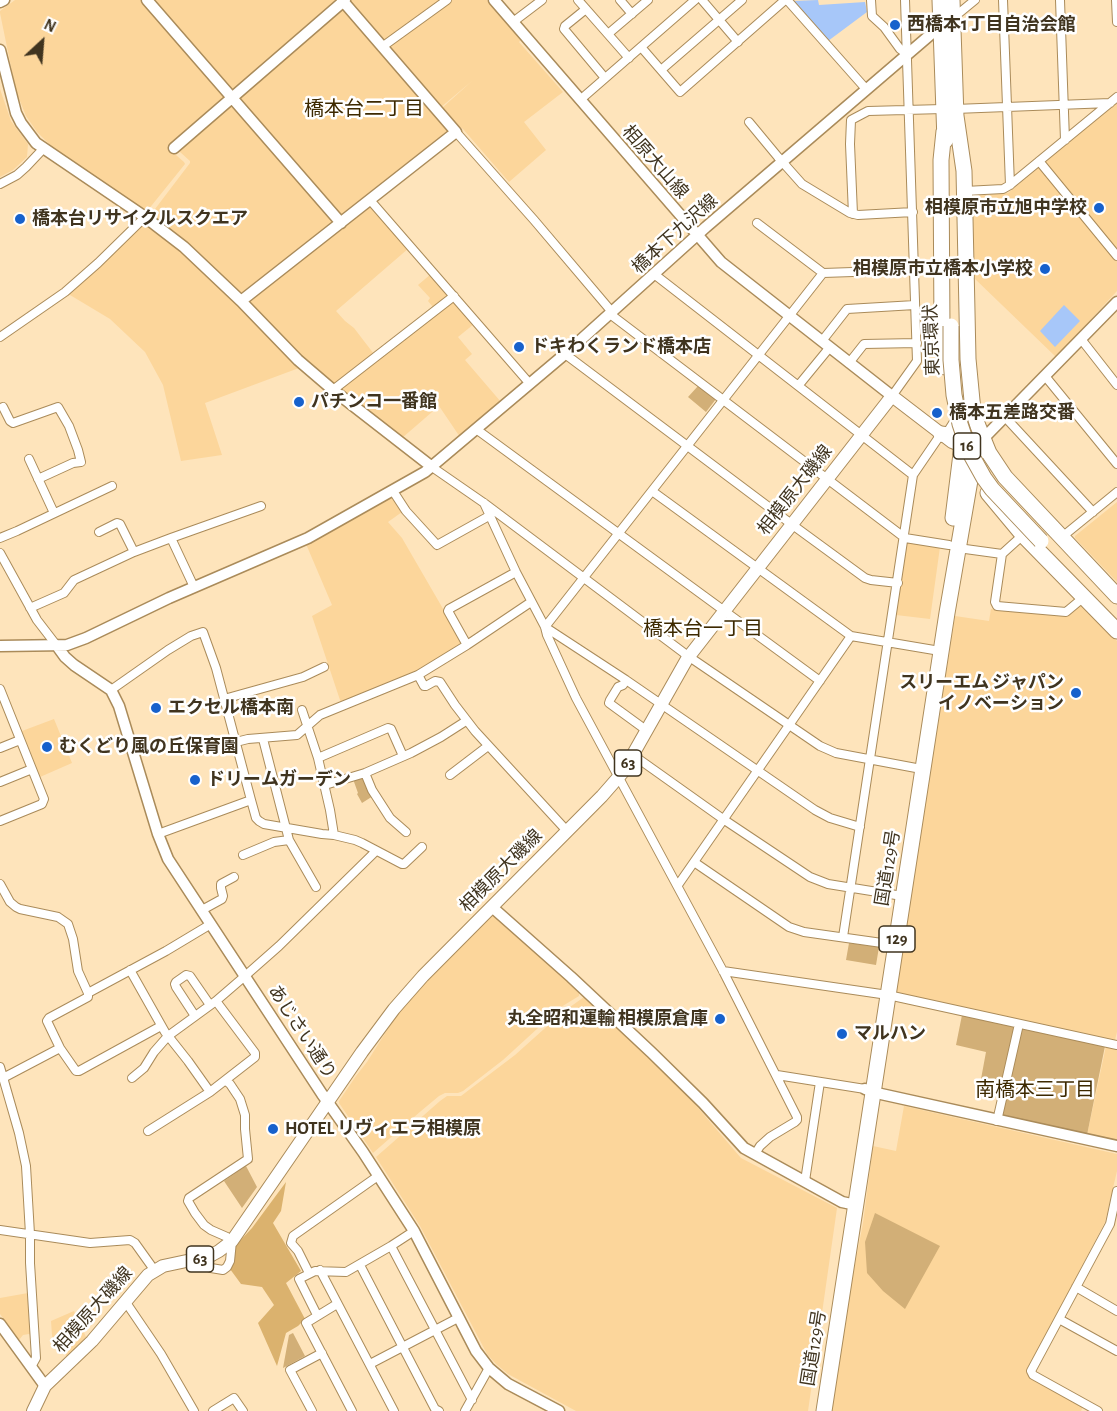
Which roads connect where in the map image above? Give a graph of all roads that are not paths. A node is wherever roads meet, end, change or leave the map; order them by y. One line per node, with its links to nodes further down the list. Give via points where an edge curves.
1 (4, 0): 22 (street)
2 (147, 0): 40 (street)
3 (343, 0): 31 (street); 40 (street)
4 (447, 0): 31 (street)
5 (494, 0): 26 (street, 相原大山線)
6 (542, 0): 26 (street)
7 (578, 0): 23 (street)
8 (620, 0): 24 (street)
9 (648, 0): 24 (street)
10 (695, 0): 32 (street)
11 (702, 0): 25 (street)
12 (742, 0): 25 (street)
13 (785, 0): 30 (street); 38 (street)
14 (871, 0): 34 (street, via 872,16)
15 (905, 0): 34 (street)
16 (940, 0): 27 (highway, 東京環状 / 16)
17 (952, 0): 27 (highway, 東京環状 / 16)
18 (975, 0): 27 (street)
19 (1003, 0): 44 (street)
20 (1060, 0): 43 (street)
21 (1116, 0): 28 (street)
22 (0, 2)
23 (586, 9): 29 (street); 37 (street, via 564,29)
24 (632, 14): 29 (street)
25 (719, 20): 30 (street); 36 (street)
26 (513, 22): 41 (street, 相原大山線)
27 (946, 22): 34 (street, 橋本下九沢線); 45 (highway, 東京環状 / 16)
28 (1117, 22)
29 (608, 34): 35 (street)
30 (738, 42): 36 (street, via 680,92)
31 (382, 46): 49 (street)
32 (641, 47): 35 (street); 36 (street)
33 (0, 50): 51 (street, via 16,113)
34 (907, 54): 38 (street, 橋本下九沢線); 46 (street)
35 (628, 58): 37 (street)
36 (661, 70)
37 (605, 78): 41 (street)
38 (866, 89): 54 (street, 橋本下九沢線)
39 (1117, 97): 42 (street)
40 (232, 99): 52 (street); 62 (street)
41 (580, 100): 64 (street, 相原大山線)
42 (1110, 103): 43 (street); 50 (street)
43 (1064, 104): 44 (street); 50 (street)
44 (1007, 107): 45 (street); 56 (street)
45 (949, 109): 46 (street); 48 (highway, 東京環状 / 16); 57 (highway, 16, via 963,158); 76 (highway, 東京環状 / 16)
46 (909, 110): 59 (street); 60 (street, via 868,111 851,120)
47 (749, 122): 54 (street)
48 (944, 131): 67 (highway); 76 (highway, 東京環状 / 16)
49 (456, 132): 58 (street); 74 (street)
50 (1065, 140): 53 (street)
51 (43, 148): 55 (street, via 17,175); 61 (street)
52 (174, 148)
53 (1039, 161): 56 (street); 65 (street)
54 (782, 162): 60 (street, via 802,184); 64 (street, 橋本下九沢線)
55 (0, 184)
56 (1010, 185): 57 (street, via 1003,189)
57 (965, 191): 97 (highway, 16, via 969,369 973,411)
58 (370, 200): 62 (street); 70 (street)
59 (913, 212): 60 (street); 66 (street)
60 (853, 214)
61 (145, 217): 71 (street, via 184,247); 77 (street, via 65,292)
62 (341, 223): 71 (street)
63 (757, 223): 68 (street)
64 (697, 236): 69 (street, 橋本下九沢線); 75 (street, 相原大山線, via 727,267)
65 (1117, 256)
66 (915, 269): 67 (street); 68 (street); 73 (street)
67 (942, 269): 93 (highway, via 942,332)
68 (823, 273): 75 (street)
69 (654, 274): 74 (street, 橋本下九沢線); 82 (street)
70 (453, 297): 85 (street); 88 (street)
71 (241, 301): 88 (street)
72 (1117, 303): 78 (street)
73 (915, 305): 79 (street); 80 (street, via 848,309)
74 (611, 313): 81 (street, 橋本下九沢線); 90 (street)
75 (788, 315): 80 (street, 相原大山線); 82 (street)
76 (955, 326): 124 (highway, 東京環状 / 16, bridge, via 951,360 954,395 969,451 992,489)
77 (0, 338)
78 (1081, 339): 84 (street); 86 (street)
79 (916, 343): 83 (street, via 864,344); 89 (street, via 917,363)
80 (826, 344): 83 (street, 相原大山線); 87 (street)
81 (565, 354): 85 (street, 橋本下九沢線); 98 (street)
82 (758, 354): 87 (street); 90 (street)
83 (849, 363): 89 (street, 相原大山線)
84 (1045, 376): 92 (street); 101 (street)
85 (530, 384): 94 (street, 橋本下九沢線)
86 (1117, 384)
87 (798, 386): 96 (street)
88 (333, 390): 102 (street)
89 (892, 396): 95 (main road); 96 (main road, 相模原大磯線 / 63)
90 (722, 400): 98 (street); 105 (street)
91 (3, 407): 104 (street, via 13,423 58,407 69,426 81,462)
92 (1005, 417): 97 (street); 114 (street)
93 (956, 425): 95 (highway, via 951,433); 100 (highway)
94 (476, 429): 102 (street, 橋本下九沢線); 119 (street)
95 (941, 434): 100 (main road); 103 (street)
96 (861, 435): 103 (street); 105 (main road, 相模原大磯線 / 63)
97 (982, 440): 100 (main road, via 974,444); 100 (highway, 国道129号 / 129, via 975,456); 124 (highway, 16)
98 (687, 445): 108 (street); 117 (street)
99 (29, 459): 104 (street)
100 (965, 461): 110 (highway); 113 (highway, 国道129号 / 129); 125 (highway, 国道129号 / 129)
101 (1117, 464)
102 (432, 467): 107 (street, 橋本下九沢線); 111 (street)
103 (914, 475): 123 (street)
104 (38, 479): 115 (street)
105 (827, 479): 117 (main road, 相模原大磯線 / 63); 123 (street)
106 (112, 486): 115 (street)
107 (393, 491): 116 (street, via 406,512 437,545); 133 (street, 橋本下九沢線, via 308,538)
108 (652, 491): 119 (street); 129 (street)
109 (1117, 492): 114 (street)
110 (994, 501): 113 (highway, via 982,496); 120 (highway)
111 (484, 503): 116 (street); 131 (street)
112 (261, 506): 122 (street)
113 (965, 507): 125 (highway, 国道129号 / 129)
114 (1093, 512): 124 (street)
115 (54, 513): 121 (street)
116 (489, 516): 130 (street)
117 (791, 524): 129 (main road, 相模原大磯線 / 63); 132 (street, via 865,578)
118 (99, 532): 126 (street, via 120,524)
119 (618, 533): 131 (street); 139 (street)
120 (1023, 535): 128 (street); 135 (highway)
121 (0, 538)
122 (171, 538): 126 (street); 133 (street)
123 (905, 538): 125 (street); 132 (street)
124 (1050, 538): 134 (highway, 16); 138 (highway, 東京環状 / 16); 140 (highway, 東京環状 / 16)
125 (953, 546): 128 (street); 148 (highway, 国道129号 / 129); 209 (highway, 国道129号 / 129)
126 (134, 552): 137 (street, via 74,580 64,593)
127 (0, 553): 137 (street)
128 (1002, 554): 135 (street, via 995,602 999,607 1066,612)
129 (757, 568): 139 (main road, 相模原大磯線 / 63); 143 (street)
130 (516, 573): 136 (street); 145 (street, via 449,609)
131 (583, 578): 141 (street); 149 (street)
132 (898, 583): 144 (street)
133 (194, 587): 147 (street, 橋本下九沢線, via 86,638)
134 (1117, 596)
135 (1084, 597): 142 (highway)
136 (531, 602): 141 (street); 145 (street)
137 (30, 608): 147 (street)
138 (1117, 608)
139 (724, 610): 149 (main road, 相模原大磯線 / 63); 153 (street)
140 (1117, 619)
141 (545, 627): 152 (street); 177 (street, via 576,698)
142 (1117, 631)
143 (851, 636): 144 (street); 153 (street)
144 (889, 643): 148 (street); 171 (street)
145 (467, 645): 151 (street)
146 (0, 646): 147 (street, 橋本下九沢線)
147 (57, 646): 155 (street, via 74,665)
148 (934, 650): 172 (highway, 国道129号 / 129)
149 (688, 656): 157 (main road, 相模原大磯線 / 63); 161 (street)
150 (324, 667): 156 (street, via 303,677)
151 (418, 675): 159 (street, via 424,686 440,682); 160 (street, via 320,715)
152 (626, 680): 157 (street); 162 (street, via 609,703)
153 (820, 681): 161 (street)
154 (0, 689): 164 (street)
155 (111, 690): 156 (street, via 168,650 202,632); 187 (street, あじさい通り)
156 (224, 699): 165 (street)
157 (660, 704): 162 (main road, 相模原大磯線 / 63); 174 (street)
158 (302, 711): 160 (street)
159 (466, 721): 166 (street); 169 (street)
160 (308, 726): 163 (street, via 297,735); 170 (street)
161 (789, 726): 171 (street, via 827,750); 174 (street)
162 (646, 730): 168 (main road, 相模原大磯線 / 63)
163 (263, 739): 165 (street); 183 (street)
164 (20, 740): 167 (street); 173 (street)
165 (237, 742): 180 (street)
166 (488, 746): 176 (street); 185 (street)
167 (0, 748)
168 (633, 755): 177 (main road, 相模原大磯線 / 63); 181 (street)
169 (403, 756): 170 (street, via 388,728); 175 (street)
170 (318, 758): 179 (street)
171 (871, 760): 172 (street); 184 (street)
172 (916, 768): 199 (highway, 国道129号 / 129)
173 (32, 769): 178 (street); 182 (street, via 44,802)
174 (758, 770): 181 (street); 184 (street, via 823,815)
175 (365, 773): 179 (street); 186 (street, via 390,818)
176 (450, 775)
177 (619, 776): 185 (main road, 相模原大磯線 / 63); 196 (street)
178 (0, 782)
179 (325, 785): 188 (street)
180 (251, 800): 183 (street, via 259,821); 187 (street)
181 (723, 819): 193 (street); 198 (street, via 804,874)
182 (0, 821)
183 (286, 827): 188 (street); 189 (street)
184 (860, 827): 198 (street)
185 (567, 831): 200 (main road, 相模原大磯線 / 63)
186 (406, 832)
187 (158, 834): 201 (street, あじさい通り, via 168,858)
188 (334, 835): 191 (street, via 359,841)
189 (289, 840): 192 (street); 197 (street)
190 (422, 847): 191 (street, via 404,864)
191 (376, 851): 207 (street)
192 (243, 855)
193 (694, 862): 196 (street); 203 (street, via 789,927)
194 (234, 877): 201 (street, via 221,884 222,899)
195 (0, 884): 208 (street, via 16,907 53,915 68,924)
196 (678, 885): 206 (street)
197 (316, 887)
198 (852, 888): 199 (street); 203 (street)
199 (896, 895): 204 (highway, 国道129号 / 129)
200 (492, 907): 226 (main road, 相模原大磯線 / 63, via 394,1009); 230 (street, via 611,1015 744,1148)
201 (202, 910): 202 (street, あじさい通り)
202 (212, 924): 205 (street); 207 (street, あじさい通り)
203 (843, 937): 204 (street)
204 (889, 944): 209 (highway, 国道129号 / 129)
205 (130, 970): 208 (street); 213 (street)
206 (723, 971): 209 (street); 218 (street)
207 (245, 976): 210 (street); 226 (street, あじさい通り)
208 (87, 993): 216 (street, via 88,998 48,1019)
209 (885, 994): 212 (street); 223 (highway, 国道129号 / 129)
210 (213, 1003): 211 (street); 211 (street, via 190,976 176,982); 221 (street, via 255,1055)
211 (195, 1016): 214 (street)
212 (1019, 1024): 215 (street); 227 (street)
213 (161, 1026): 214 (street); 216 (street, via 77,1072)
214 (168, 1036): 220 (street); 224 (street)
215 (1117, 1045)
216 (60, 1048): 219 (street)
217 (0, 1067): 219 (street)
218 (777, 1075): 222 (street); 230 (street, via 797,1119 770,1137)
219 (3, 1078): 225 (street)
220 (132, 1078)
221 (226, 1081): 224 (street); 239 (street, via 245,1115 248,1159 188,1200 204,1225)
222 (820, 1082): 223 (street); 232 (street)
223 (870, 1091): 227 (street); 234 (highway, 国道129号 / 129)
224 (210, 1092): 228 (street)
225 (3, 1093): 238 (street, via 24,1154)
226 (328, 1102): 231 (street, あじさい通り); 239 (main road, 相模原大磯線 / 63)
227 (997, 1121): 229 (street)
228 (148, 1131)
229 (1117, 1146)
230 (755, 1154): 232 (street)
231 (378, 1176): 237 (street, あじさい通り); 245 (street, via 292,1236 291,1243)
232 (805, 1181): 234 (street)
233 (1117, 1191): 235 (street)
234 (852, 1205): 273 (highway, 国道129号 / 129); 274 (highway, 国道129号 / 129)
235 (1114, 1225): 246 (street)
236 (0, 1230): 238 (street)
237 (414, 1231): 240 (street); 251 (street, あじさい通り)
238 (30, 1234): 244 (street, via 90,1243 130,1240); 259 (street, via 36,1358)
239 (232, 1241): 241 (main road, 相模原大磯線 / 63); 241 (street, via 230,1261 223,1270 211,1269)
240 (391, 1246): 242 (street); 254 (street)
241 (197, 1260): 244 (main road, 相模原大磯線 / 63)
242 (360, 1265): 243 (street, via 346,1272); 255 (street)
243 (320, 1270): 245 (street); 248 (street)
244 (155, 1271): 247 (main road, 相模原大磯線 / 63)
245 (309, 1273): 250 (street, via 299,1279)
246 (1076, 1287): 249 (street); 252 (street)
247 (125, 1301): 261 (main road, 相模原大磯線 / 63, via 92,1341); 264 (street)
248 (337, 1304): 250 (street); 258 (street)
249 (1117, 1311)
250 (317, 1315): 257 (street, via 306,1323)
251 (458, 1318): 254 (street); 260 (street, あじさい通り)
252 (1059, 1319): 256 (street); 275 (street, via 1031,1371)
253 (0, 1324): 259 (street)
254 (435, 1329): 255 (street); 262 (street)
255 (403, 1347): 258 (street); 270 (street)
256 (1117, 1350)
257 (322, 1353): 267 (street, via 290,1370); 268 (street)
258 (370, 1364): 269 (street)
259 (31, 1367): 261 (street)
260 (489, 1368): 262 (street); 272 (street, あじさい通り, via 508,1384)
261 (45, 1386): 263 (main road, 相模原大磯線 / 63)
262 (472, 1400): 271 (street)
263 (33, 1411)
264 (194, 1411)
265 (213, 1411): 266 (street, via 234,1398)
266 (243, 1411)
267 (312, 1411)
268 (352, 1411)
269 (394, 1411)
270 (439, 1411)
271 (465, 1411)
272 (559, 1411)
273 (816, 1411)
274 (824, 1411)
275 (1098, 1411)

